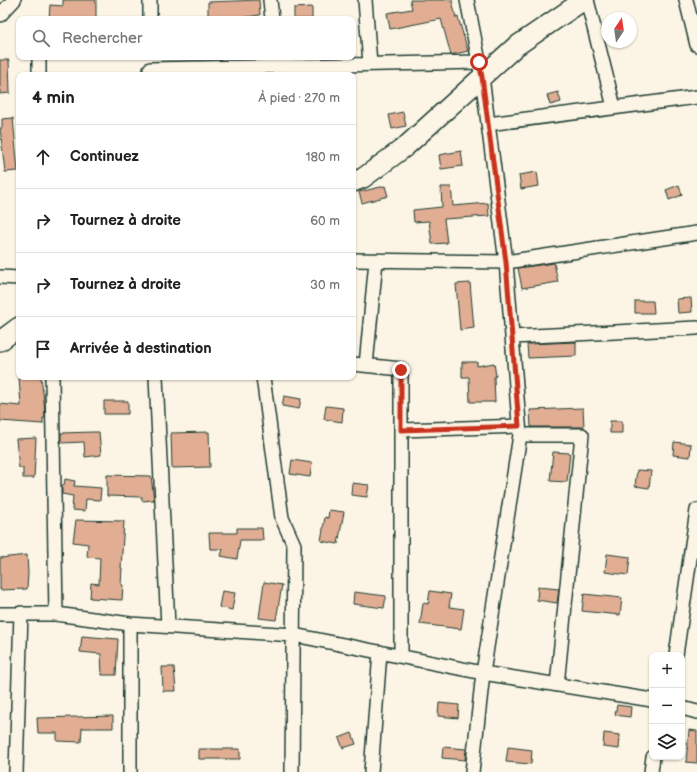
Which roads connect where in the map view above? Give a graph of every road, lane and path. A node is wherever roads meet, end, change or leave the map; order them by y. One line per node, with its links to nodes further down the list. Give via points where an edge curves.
1 (14, 0): 8 (street)
2 (150, 0): 9 (street)
3 (270, 0): 10 (street)
4 (365, 0): 14 (street)
5 (467, 0): 16 (street)
6 (585, 0): 16 (street); 20 (street)
7 (686, 0): 11 (street)
8 (0, 15)
9 (150, 16)
10 (272, 16)
11 (697, 44)
12 (39, 60): 18 (street)
13 (276, 62): 14 (street); 17 (street)
14 (370, 64): 16 (street)
15 (150, 67): 17 (street)
16 (481, 70): 21 (street); 22 (street, via 406,147)
17 (247, 71)
18 (39, 72)
19 (697, 97): 20 (street)
20 (614, 107): 21 (street)
21 (488, 124): 26 (street)
22 (356, 181)
23 (697, 233): 26 (street)
24 (356, 260): 25 (street)
25 (376, 260): 26 (street); 33 (street)
26 (506, 262): 31 (street)
27 (0, 277): 28 (street)
28 (16, 278)
29 (697, 328): 31 (street)
30 (16, 329): 32 (street)
31 (512, 337): 38 (street)
32 (0, 341)
33 (360, 364): 37 (street, via 401,370)
34 (52, 380): 42 (street)
35 (156, 380): 44 (street)
36 (263, 380): 45 (street, via 282,518 294,545)
37 (401, 430): 38 (street); 48 (street)
38 (520, 430): 49 (street); 50 (street, via 582,435)
39 (697, 510): 47 (street)
40 (20, 613): 41 (street); 42 (street); 55 (street)
41 (0, 614)
42 (56, 614): 43 (street)
43 (130, 624): 44 (street); 56 (street)
44 (168, 626): 45 (street)
45 (294, 635): 46 (street); 57 (street)
46 (380, 652): 48 (street); 58 (street)
47 (676, 652)
48 (401, 656): 49 (street)
49 (483, 673): 50 (street); 59 (street)
50 (557, 685): 51 (street)
51 (649, 700)
52 (685, 709): 53 (street)
53 (697, 712)
54 (653, 760): 60 (street)
55 (16, 772)
56 (130, 772)
57 (292, 772)
58 (371, 772)
59 (472, 772)
60 (651, 772)

